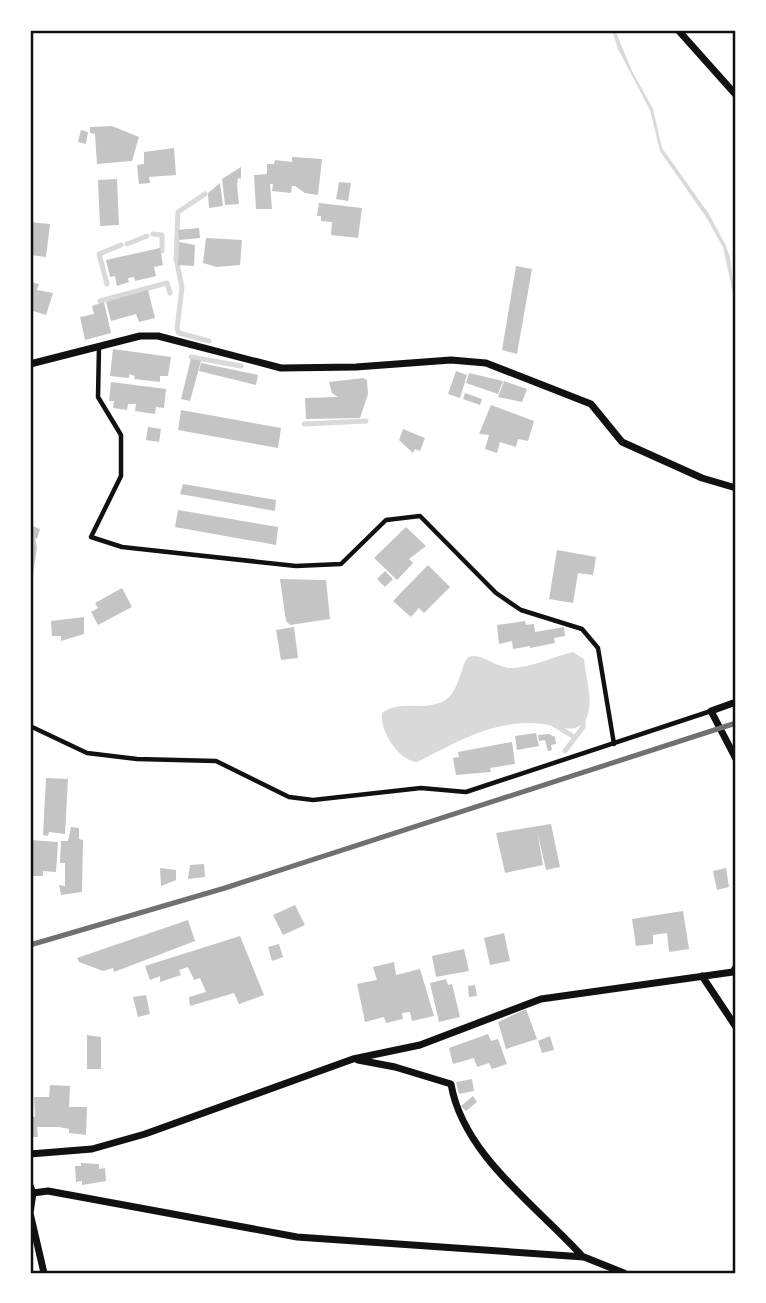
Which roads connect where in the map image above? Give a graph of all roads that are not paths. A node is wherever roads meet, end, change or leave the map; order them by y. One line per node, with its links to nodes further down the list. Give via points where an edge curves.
1 (678, 30): 2 (street)
2 (736, 95)
3 (99, 346): 4 (street); 5 (street, via 125,338 158,337 281,368 451,360 486,363 591,404 622,442); 9 (lane, via 98,397 121,435 121,476 91,537 122,547 282,565 341,564 386,520 419,516 496,593 521,610 582,629 598,648)
4 (30, 364)
5 (736, 488)
6 (736, 702): 7 (street)
7 (711, 711): 9 (lane); 10 (street)
8 (30, 726): 9 (lane, via 87,753 216,761 289,797 313,800 421,788 466,792)
9 (614, 744)
10 (736, 759)
11 (736, 967): 12 (street, via 733,972)
12 (702, 976): 13 (street); 14 (street, via 541,999 420,1045)
13 (736, 1027)
14 (353, 1059): 15 (street, via 145,1134 92,1149); 17 (street, via 451,1084 455,1108 468,1132)
15 (30, 1154)
16 (31, 1189): 17 (street, via 297,1237); 18 (street, via 30,1213)
17 (584, 1257): 19 (street)
18 (44, 1273)
19 (624, 1273)

